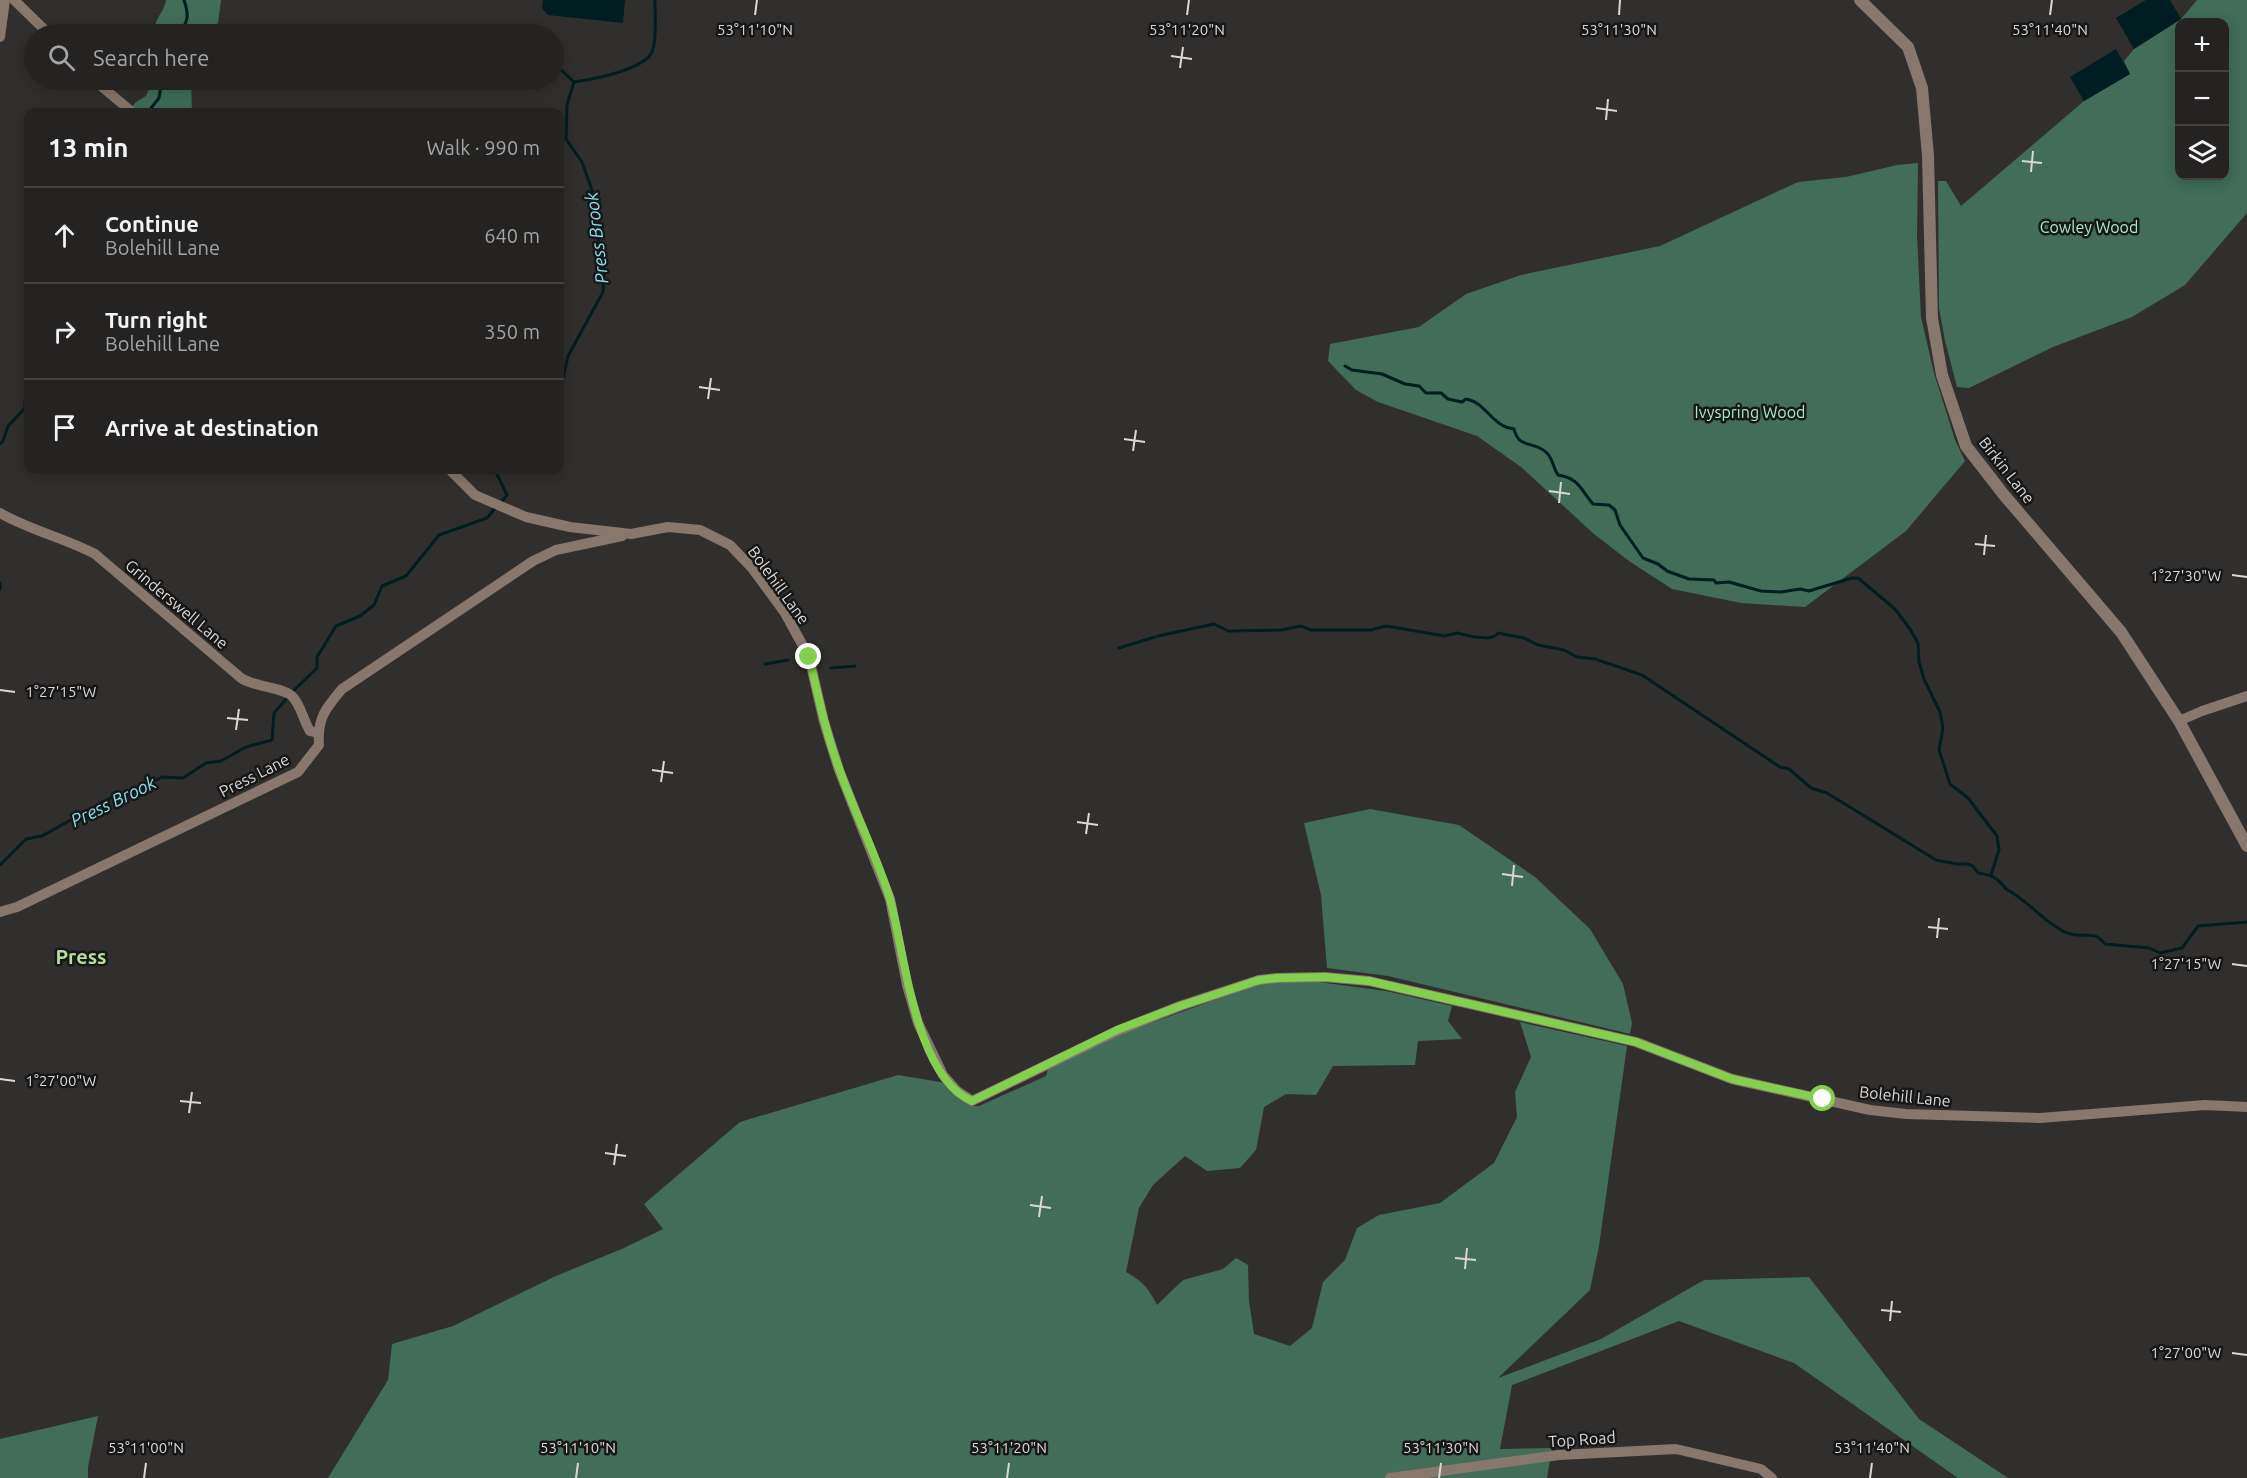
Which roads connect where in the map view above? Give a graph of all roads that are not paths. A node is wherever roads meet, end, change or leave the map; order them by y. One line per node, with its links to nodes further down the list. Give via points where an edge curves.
1 (5, 0): 5 (street)
2 (14, 0): 4 (street)
3 (1860, 0): 12 (street, Birkin Lane, via 1908,47 1922,88 1928,156 1932,318 1942,375 1966,446 2112,621)
4 (39, 24)
5 (0, 37)
6 (106, 90): 7 (street)
7 (127, 108)
8 (454, 474): 10 (street, Bolehill Lane, via 475,495 525,517)
9 (0, 513): 13 (street, Grinderswell Lane, via 95,554 241,678 256,686 291,694 310,730)
10 (631, 534): 13 (street, Press Lane, via 556,550 533,561 342,688 323,712); 16 (street, Bolehill Lane, via 681,527 700,530 730,545 784,613 809,657 839,770 890,899 918,1023 944,1075 972,1101 1117,1030 1180,1006 1259,980 1325,977 1369,981 1636,1042 1732,1079 1870,1110 2040,1118 2205,1106)
11 (2247, 696): 12 (street)
12 (2179, 721): 14 (street, Birkin Lane)
13 (318, 733): 15 (street, Press Lane, via 319,744 298,772)
14 (2247, 846)
15 (0, 912)
16 (2247, 1107)
17 (1390, 1478): 18 (street, Top Road, via 1559,1455 1676,1449 1761,1469)
18 (1772, 1478)

